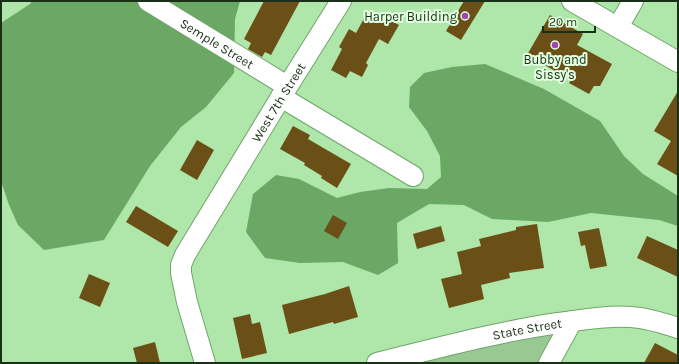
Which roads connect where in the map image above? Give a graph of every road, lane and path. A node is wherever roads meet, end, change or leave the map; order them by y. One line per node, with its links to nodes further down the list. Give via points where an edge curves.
1 (148, 1): 7 (street, Semple Street)
2 (341, 1): 7 (street, West 7th Street)
3 (572, 1): 5 (street)
4 (633, 1): 5 (street)
5 (618, 27): 6 (street)
6 (678, 62)
7 (284, 92): 8 (street, Semple Street); 11 (street, West 7th Street, via 185,254 181,265 188,302)
8 (413, 176)
9 (572, 321): 10 (street, State Street, via 609,316 631,317); 12 (street, State Street, via 533,327); 13 (street)
10 (678, 328)
11 (205, 363)
12 (377, 363)
13 (549, 363)

